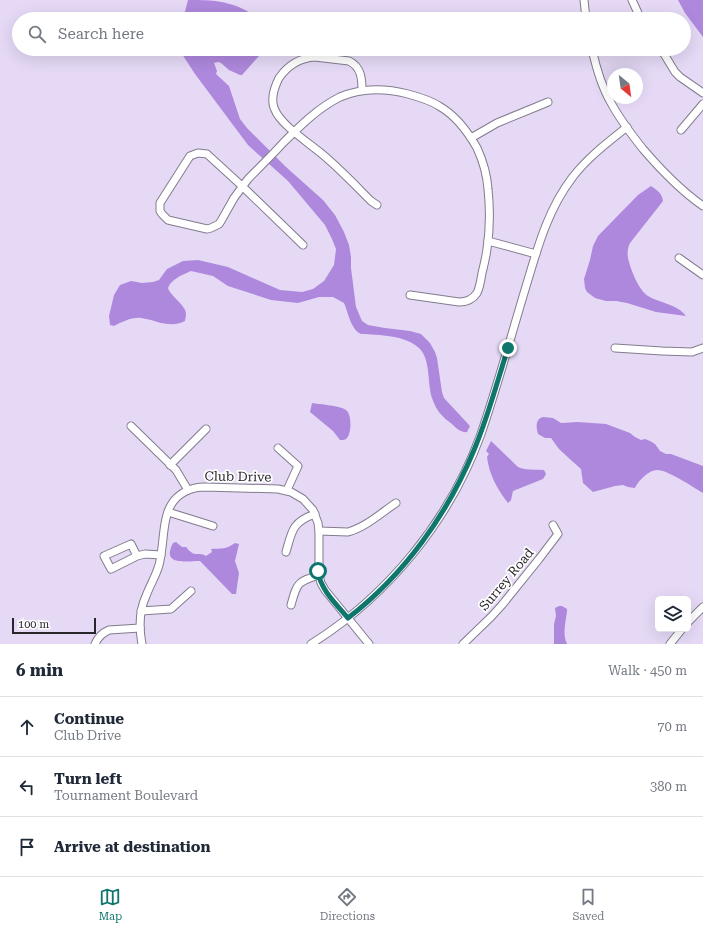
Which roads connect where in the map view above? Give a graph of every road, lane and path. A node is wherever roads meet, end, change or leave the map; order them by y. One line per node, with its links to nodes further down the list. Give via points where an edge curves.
1 (584, 0): 3 (street)
2 (632, 0): 4 (street)
3 (585, 12)
4 (638, 12)
5 (594, 56): 11 (street, via 603,87)
6 (665, 56): 8 (street, via 680,77)
7 (362, 90): 13 (street, via 329,103); 13 (street, via 361,73 349,61 315,57 293,64 285,70 278,81 272,102 278,116); 14 (street, via 394,91 425,99 449,113)
8 (703, 93)
9 (548, 102): 14 (street, via 497,123)
10 (703, 104): 12 (street)
11 (627, 127): 17 (street, via 673,181); 20 (street, via 582,166 572,179 554,208)
12 (681, 130)
13 (295, 132): 15 (street); 16 (street, via 323,154)
14 (471, 138): 18 (street, via 483,162 486,175)
15 (242, 186): 15 (street, via 219,224 208,229 171,222 164,218 160,211 160,203 190,156 194,154 207,154); 19 (street)
16 (376, 205)
17 (703, 206)
18 (488, 241): 20 (street); 23 (street, via 478,289 470,299 459,302)
19 (303, 245)
20 (536, 254): 46 (street, via 480,434 460,480 443,511 417,548 386,584)
21 (679, 258): 22 (street)
22 (703, 275)
23 (410, 295)
24 (615, 348): 25 (street, via 692,352)
25 (703, 348)
26 (131, 426): 29 (street, Club Drive)
27 (206, 429): 29 (street)
28 (278, 448): 31 (street, Club Drive, via 298,466)
29 (170, 465): 30 (street, Club Drive)
30 (188, 490): 31 (street, Club Drive, via 205,487); 33 (street, Club Drive, via 174,500)
31 (287, 490): 34 (street, Club Drive, via 304,499)
32 (396, 503): 37 (street, via 353,531)
33 (168, 512): 36 (street); 39 (street, Club Drive)
34 (315, 514): 37 (street, Club Drive); 38 (street, via 296,524 291,532)
35 (553, 525): 54 (street, Surrey Road, via 558,534 498,609)
36 (213, 526)
37 (319, 531): 41 (street, Club Drive)
38 (286, 552)
39 (161, 555): 40 (street); 45 (street, Club Drive)
40 (137, 556)
41 (319, 575): 43 (street, via 299,584); 46 (street, Club Drive, via 323,587)
42 (191, 591): 45 (street, via 171,609)
43 (291, 605)
44 (703, 607): 47 (street)
45 (141, 611): 48 (street, Club Drive)
46 (348, 618): 52 (street); 53 (street, Club Drive)
47 (691, 619)
48 (140, 628): 50 (street, via 109,630 99,636); 51 (street, Club Drive)
49 (680, 632): 55 (street)
50 (95, 644)
51 (142, 644)
52 (311, 644)
53 (369, 644)
54 (463, 644)
55 (670, 644)

